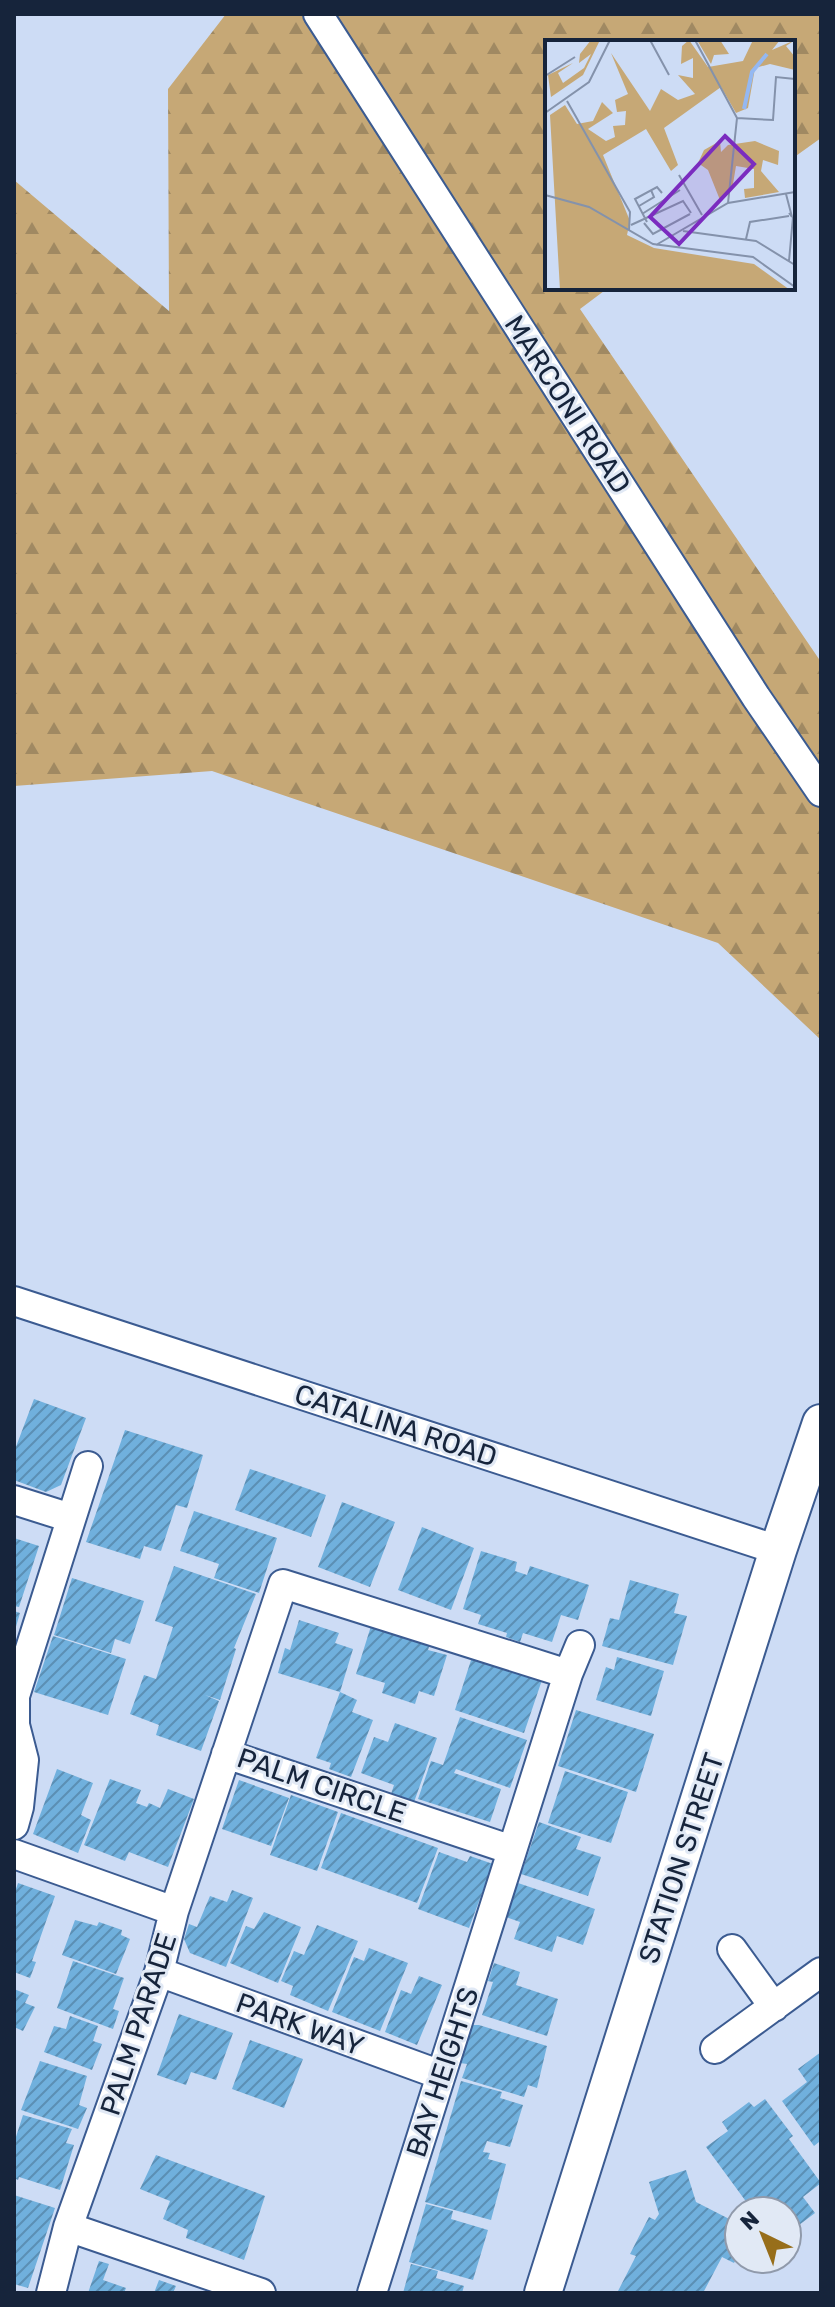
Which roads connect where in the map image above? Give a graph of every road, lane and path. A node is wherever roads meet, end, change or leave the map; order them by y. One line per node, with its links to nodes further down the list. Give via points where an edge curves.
1 (318, 14): 2 (street, MARCONI ROAD)
2 (821, 792)
3 (14, 1301): 8 (street, CATALINA ROAD)
4 (821, 1423): 8 (street, STATION STREET)
5 (88, 1466): 7 (street)
6 (14, 1500): 7 (street)
7 (71, 1518): 12 (street, via 15,1696 15,1725 24,1760)
8 (778, 1550): 26 (street, STATION STREET)
9 (580, 1645): 10 (street)
10 (568, 1674): 11 (street, PALM CIRCLE, via 283,1584); 13 (street)
11 (226, 1754): 13 (street, PALM CIRCLE); 15 (street, PALM PARADE)
12 (14, 1825)
13 (512, 1850): 21 (street, BAY HEIGHTS)
14 (14, 1854): 15 (street)
15 (174, 1911): 17 (street, PALM PARADE)
16 (732, 1949): 19 (street)
17 (159, 1972): 21 (street, PARK WAY); 22 (street, PALM PARADE)
18 (821, 1972): 19 (street)
19 (774, 2007): 20 (street)
20 (715, 2049)
21 (441, 2075): 25 (street, BAY HEIGHTS)
22 (68, 2227): 23 (street, PALM PARADE); 24 (street)
23 (51, 2293)
24 (261, 2293)
25 (372, 2293)
26 (543, 2293)

